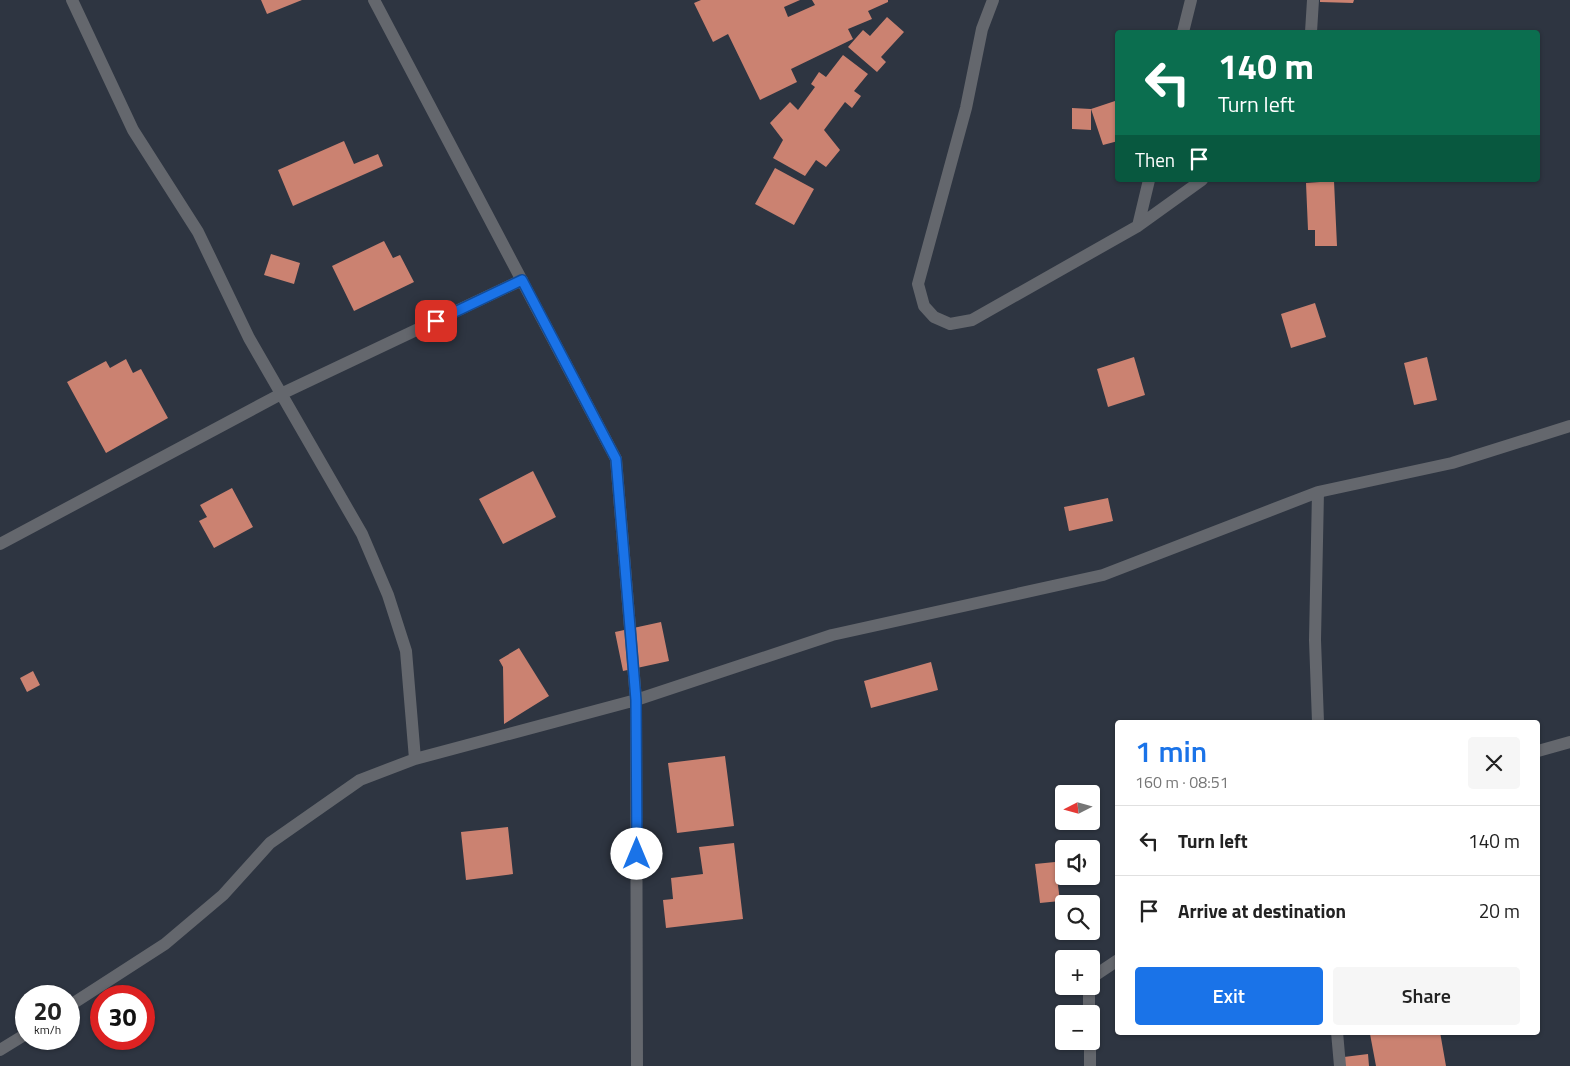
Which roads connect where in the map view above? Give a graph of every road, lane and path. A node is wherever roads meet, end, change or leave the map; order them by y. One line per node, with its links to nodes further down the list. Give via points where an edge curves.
1 (72, 0): 12 (street, via 133,130 198,232 249,338)
2 (374, 0): 11 (street)
3 (994, 0): 10 (street, via 982,29 966,108 918,284 924,306 934,317 950,324 972,320)
4 (1191, 0): 6 (street)
5 (1313, 0): 7 (street)
6 (1184, 30)
7 (1311, 30)
8 (1149, 182): 10 (street)
9 (1199, 182): 10 (street)
10 (1138, 226)
11 (522, 280): 12 (street); 16 (street, via 616,459)
12 (281, 394): 15 (street); 20 (street, via 362,534 388,595 406,651)
13 (1570, 426): 14 (street, via 1452,463)
14 (1318, 492): 16 (street, via 1103,575 832,635); 17 (street, via 1315,640)
15 (0, 544)
16 (636, 700): 20 (street); 28 (street)
17 (1318, 720)
18 (1570, 742): 19 (street)
19 (1540, 751)
20 (415, 759): 23 (street, via 360,780 270,843 223,895 165,944)
21 (1115, 962): 22 (street)
22 (1100, 972)
23 (80, 999)
24 (1337, 1035): 30 (street)
25 (15, 1041): 26 (street)
26 (0, 1050)
27 (1090, 1050): 29 (street)
28 (637, 1066)
29 (1090, 1066)
30 (1340, 1066)

